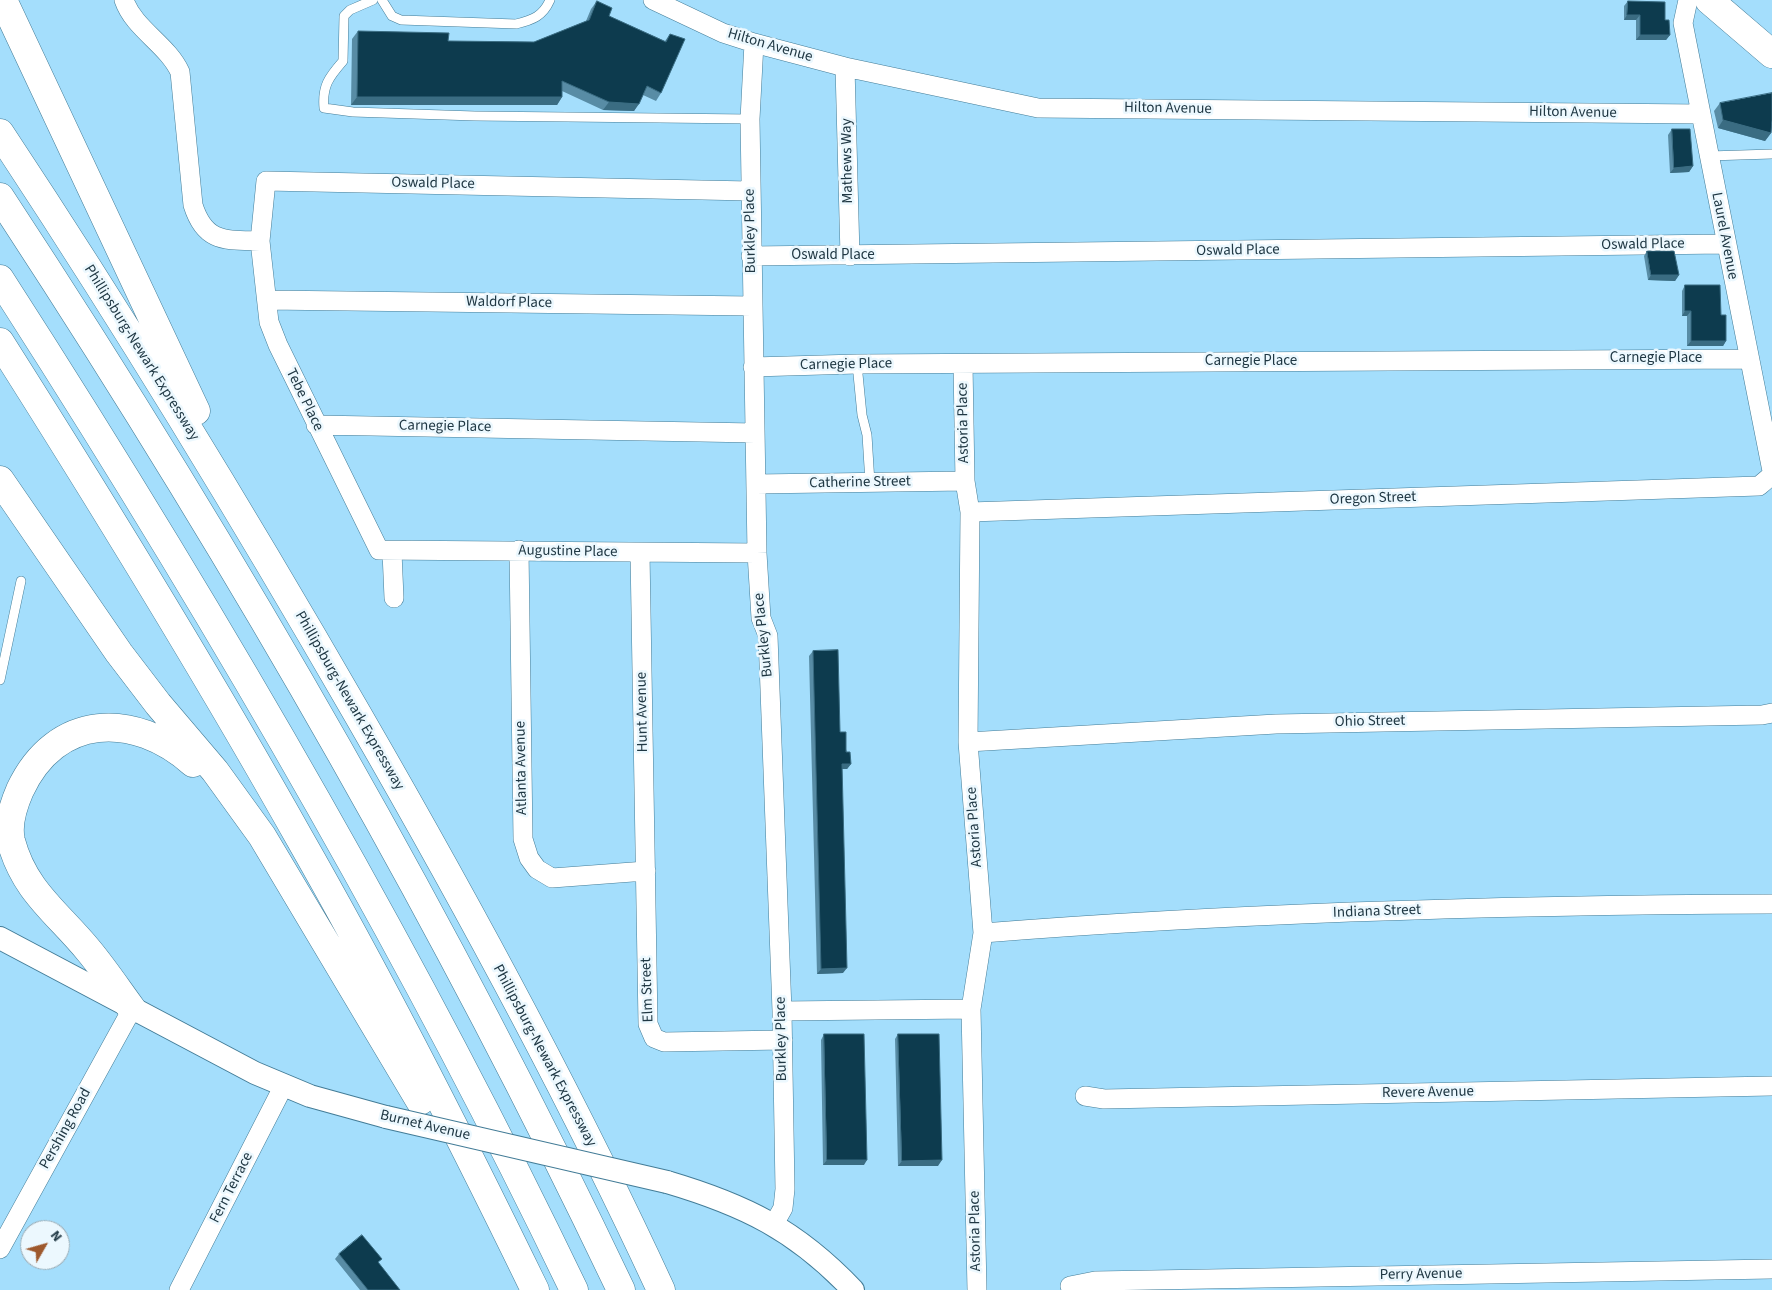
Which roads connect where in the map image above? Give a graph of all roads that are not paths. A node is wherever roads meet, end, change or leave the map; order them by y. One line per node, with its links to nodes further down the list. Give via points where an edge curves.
1 (3, 0): 41 (main road)
2 (124, 0): 20 (street, via 132,15 172,57 180,72 193,205 200,223 218,239)
3 (373, 0): 13 (lane, via 344,16 343,61 322,92 324,108 475,116)
4 (382, 0): 5 (lane, via 392,16 401,20 516,24 542,15)
5 (550, 0)
6 (1688, 0): 12 (street, Laurel Avenue, via 1683,23)
7 (1709, 0): 10 (main road)
8 (665, 2): 9 (street, Hilton Avenue, via 723,33)
9 (754, 43): 11 (street, Hilton Avenue); 13 (street, Burkley Place)
10 (1772, 54)
11 (845, 67): 12 (street, Hilton Avenue, via 1038,108); 23 (street, Mathews Way)
12 (1700, 114): 16 (street, Laurel Avenue)
13 (750, 119): 18 (street, Burkley Place)
14 (0, 133): 41 (main road, Phillipsburg-Newark Expressway, via 132,337)
15 (1772, 154): 16 (lane)
16 (1709, 156): 21 (street, Laurel Avenue)
17 (266, 180): 18 (street, Oswald Place); 20 (street, Tebe Place)
18 (750, 191): 22 (street, Burkley Place)
19 (0, 197): 72 (main road, via 185,490 361,790 532,1105)
20 (260, 241): 25 (street, Tebe Place)
21 (1725, 244): 23 (street, Oswald Place); 28 (street, Laurel Avenue)
22 (751, 256): 23 (street, Oswald Place); 26 (street, Burkley Place)
23 (850, 256)
24 (0, 278): 71 (main road, via 173,552 320,805 491,1121)
25 (266, 300): 26 (street, Waldorf Place); 32 (street, Tebe Place, via 269,322 278,345)
26 (752, 306): 31 (street, Burkley Place)
27 (0, 342): 65 (main road, via 167,610 300,838)
28 (1748, 359): 30 (street, Carnegie Place); 34 (street, Laurel Avenue)
29 (857, 364): 30 (street, Carnegie Place); 31 (street, Carnegie Place); 38 (lane, via 862,415 868,435)
30 (963, 364): 37 (street, Astoria Place)
31 (753, 367): 33 (street, Burkley Place)
32 (316, 425): 33 (street, Carnegie Place); 43 (street, Tebe Place)
33 (755, 434): 39 (street, Burkley Place)
34 (1772, 471)
35 (1772, 475): 40 (street, Oregon Street, via 1759,486)
36 (0, 480): 51 (main road, via 125,660)
37 (965, 481): 38 (street, Catherine Street); 40 (street, Astoria Place)
38 (870, 483): 39 (street, Catherine Street)
39 (756, 484): 45 (street, Burkley Place)
40 (970, 512): 50 (street, Astoria Place)
41 (259, 546): 73 (main road, Phillipsburg-Newark Expressway, via 394,777 472,920 602,1168)
42 (519, 550): 43 (street, Augustine Place); 44 (street, Augustine Place); 53 (street, Atlanta Avenue, via 523,840 529,858 537,869 552,878)
43 (386, 551): 47 (street)
44 (640, 553): 45 (street, Augustine Place); 53 (street, Hunt Avenue)
45 (757, 553): 59 (street, Burkley Place, via 761,618 768,636)
46 (20, 581): 48 (lane)
47 (394, 598)
48 (0, 680)
49 (1772, 713): 50 (street, Ohio Street, via 1762,716 1276,724)
50 (968, 742): 55 (street, Astoria Place)
51 (234, 797): 52 (main road, via 158,737 127,728 105,727 72,736 42,757 24,782); 65 (main road, via 262,836 428,1115)
52 (4, 838): 58 (main road, via 28,882 50,911 89,950)
53 (646, 871): 60 (street, Elm Street, via 648,1024 654,1038 664,1042)
54 (1772, 904): 55 (street, Indiana Street, via 1242,916)
55 (983, 933): 57 (street, Astoria Place)
56 (0, 938): 58 (street, Burnet Avenue)
57 (971, 1008): 59 (street); 75 (street, Astoria Place)
58 (132, 1009): 61 (street, Burnet Avenue, via 227,1060); 66 (street, Pershing Road)
59 (782, 1011): 60 (street, Burkley Place)
60 (783, 1040): 64 (street, Burkley Place, via 785,1189 783,1208)
61 (284, 1085): 64 (street, Burnet Avenue, bridge, via 310,1096 386,1117 667,1182 713,1196); 69 (street, Fern Terrace)
62 (1772, 1086): 63 (street, Revere Avenue, via 1104,1099)
63 (1085, 1096)
64 (774, 1224): 74 (street, Burnet Avenue, via 814,1252)
65 (507, 1233): 70 (main road)
66 (0, 1249)
67 (1772, 1269): 68 (street, Perry Avenue, via 1095,1280)
68 (1070, 1286)
69 (179, 1290)
70 (535, 1290)
71 (574, 1290)
72 (622, 1290)
73 (661, 1290)
74 (853, 1290)
75 (977, 1290)

